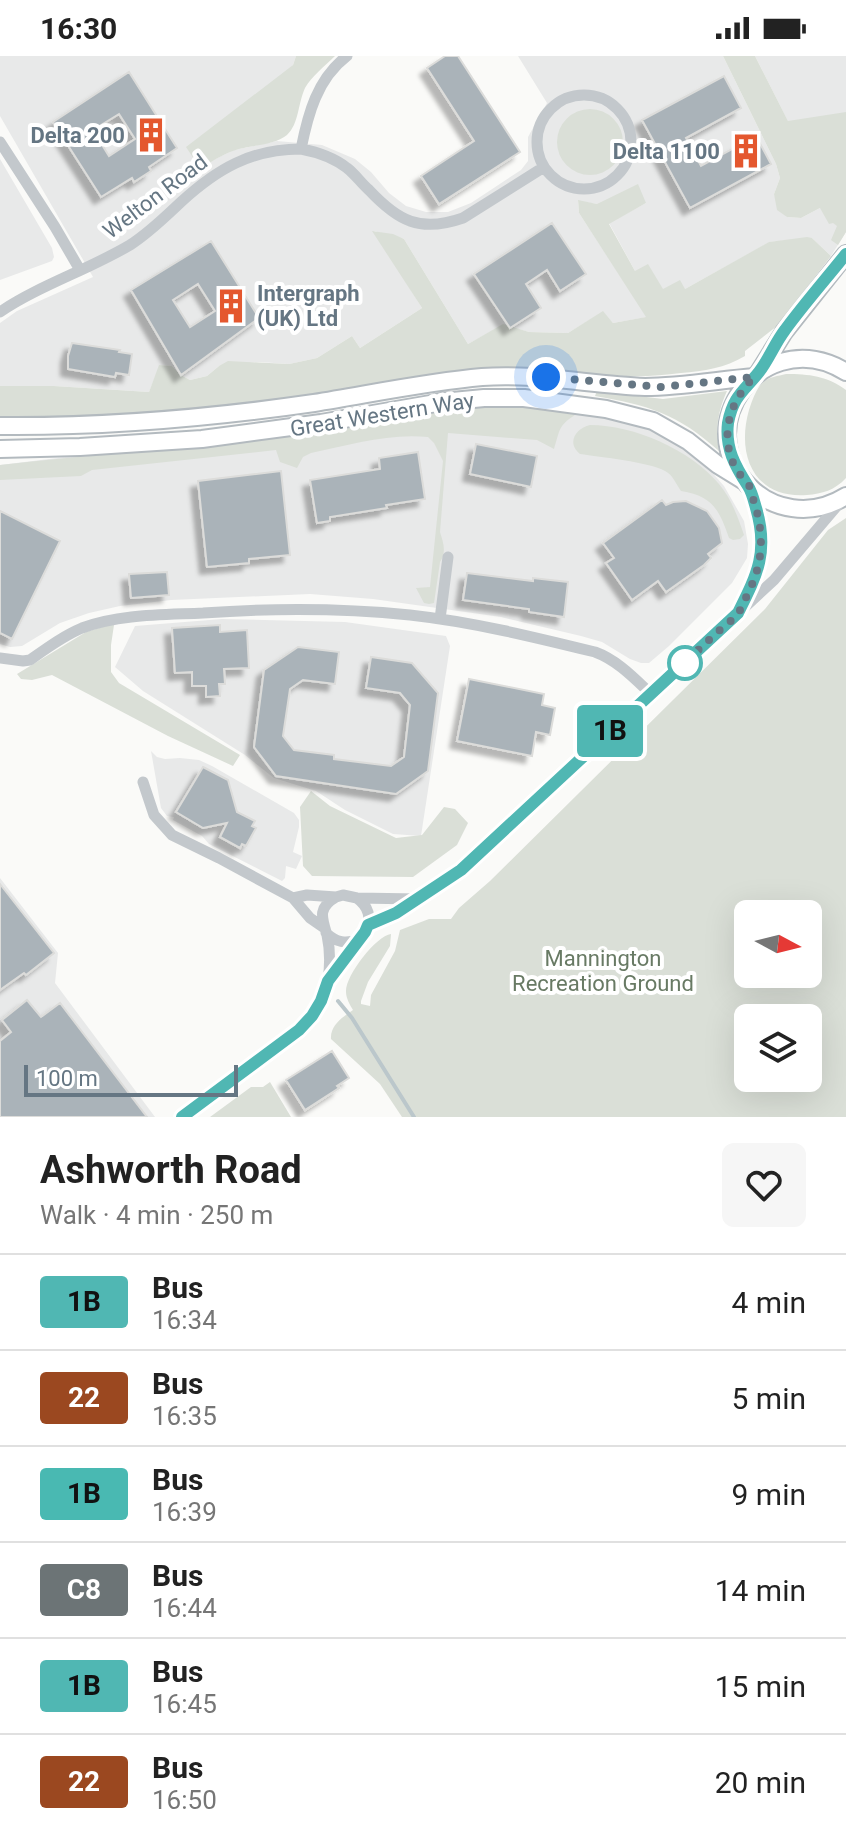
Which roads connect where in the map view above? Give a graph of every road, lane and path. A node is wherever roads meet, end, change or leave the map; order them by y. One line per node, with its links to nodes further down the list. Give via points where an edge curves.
1 (347, 56): 3 (street, via 315,97)
2 (0, 142): 6 (street)
3 (301, 149): 4 (street, Welton Road, via 332,158 387,209 406,221 425,224 463,218); 6 (street, Welton Road, via 269,151 228,167 143,237)
4 (544, 167): 4 (street, via 539,153 541,124 560,102 595,96 625,119 630,131 628,158 610,181 582,189 567,186)
5 (846, 254): 9 (main road)
6 (80, 270): 7 (street, Welton Road)
7 (0, 312)
8 (846, 372): 9 (main road, Great Western Way, via 803,359 778,363)
9 (756, 375): 10 (main road, Great Western Way, via 652,387 484,377 183,419); 14 (main road, via 736,399 728,427 731,456)
10 (0, 426)
11 (40, 448): 12 (main road, Great Western Way); 13 (street); 14 (main road, Great Western Way, via 202,439 442,402 524,398 653,421)
12 (0, 449)
13 (0, 457)
14 (747, 484): 15 (main road, Great Western Way, via 774,504 795,509 818,508); 17 (street, via 762,545)
15 (845, 496): 17 (street, via 774,580)
16 (448, 557): 18 (street)
17 (738, 613): 20 (street)
18 (440, 619): 19 (street, via 259,609 150,615 84,627 30,660); 20 (street, via 595,652)
19 (0, 658)
20 (651, 694): 25 (street, via 461,870)
21 (143, 782): 23 (street, via 154,815 172,835)
22 (336, 897): 23 (street); 24 (street); 27 (street, via 325,906)
23 (293, 898): 27 (street)
24 (357, 898): 25 (street); 26 (street, via 367,909)
25 (418, 899): 26 (street)
26 (368, 925): 28 (street)
27 (325, 930): 28 (street, via 338,942); 29 (street)
28 (360, 938): 29 (street)
29 (328, 981): 30 (street, via 321,1001 299,1030)
30 (182, 1117)

